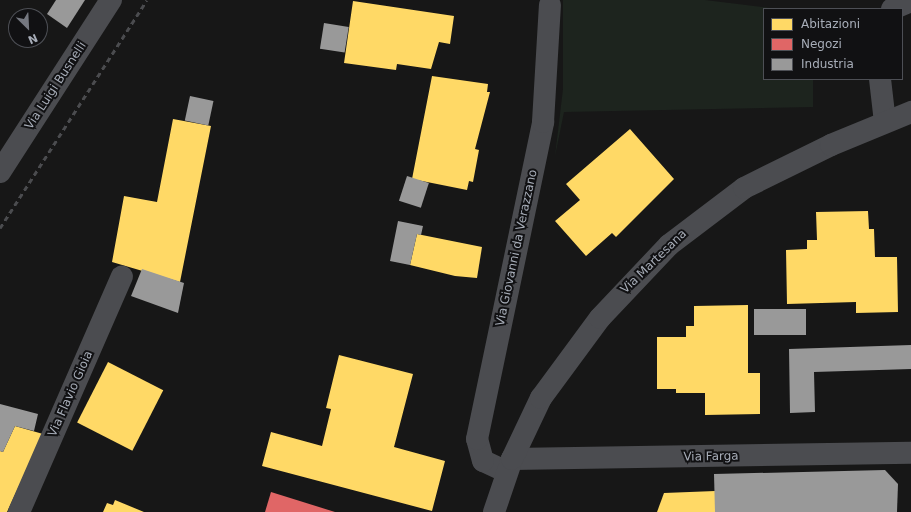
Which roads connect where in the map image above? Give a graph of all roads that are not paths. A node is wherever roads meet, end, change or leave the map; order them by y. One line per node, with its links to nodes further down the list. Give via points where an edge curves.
1 (111, 0): 8 (street, Via Luigi Busnelli)
2 (911, 1): 4 (street)
3 (550, 5): 11 (street, Via Giovanni da Verazzano, via 540,135 477,439 483,461)
4 (894, 8)
5 (880, 80): 7 (street)
6 (911, 112): 7 (street, Via Martesana)
7 (885, 122): 11 (street, Via Martesana, via 744,188 670,245 600,318 566,362 541,398)
8 (0, 172)
9 (122, 276): 12 (street, Via Flavio Gioia)
10 (911, 453): 11 (street, Via Farga)
11 (509, 466): 13 (street, Via Martesana)
12 (19, 512)
13 (494, 512)

